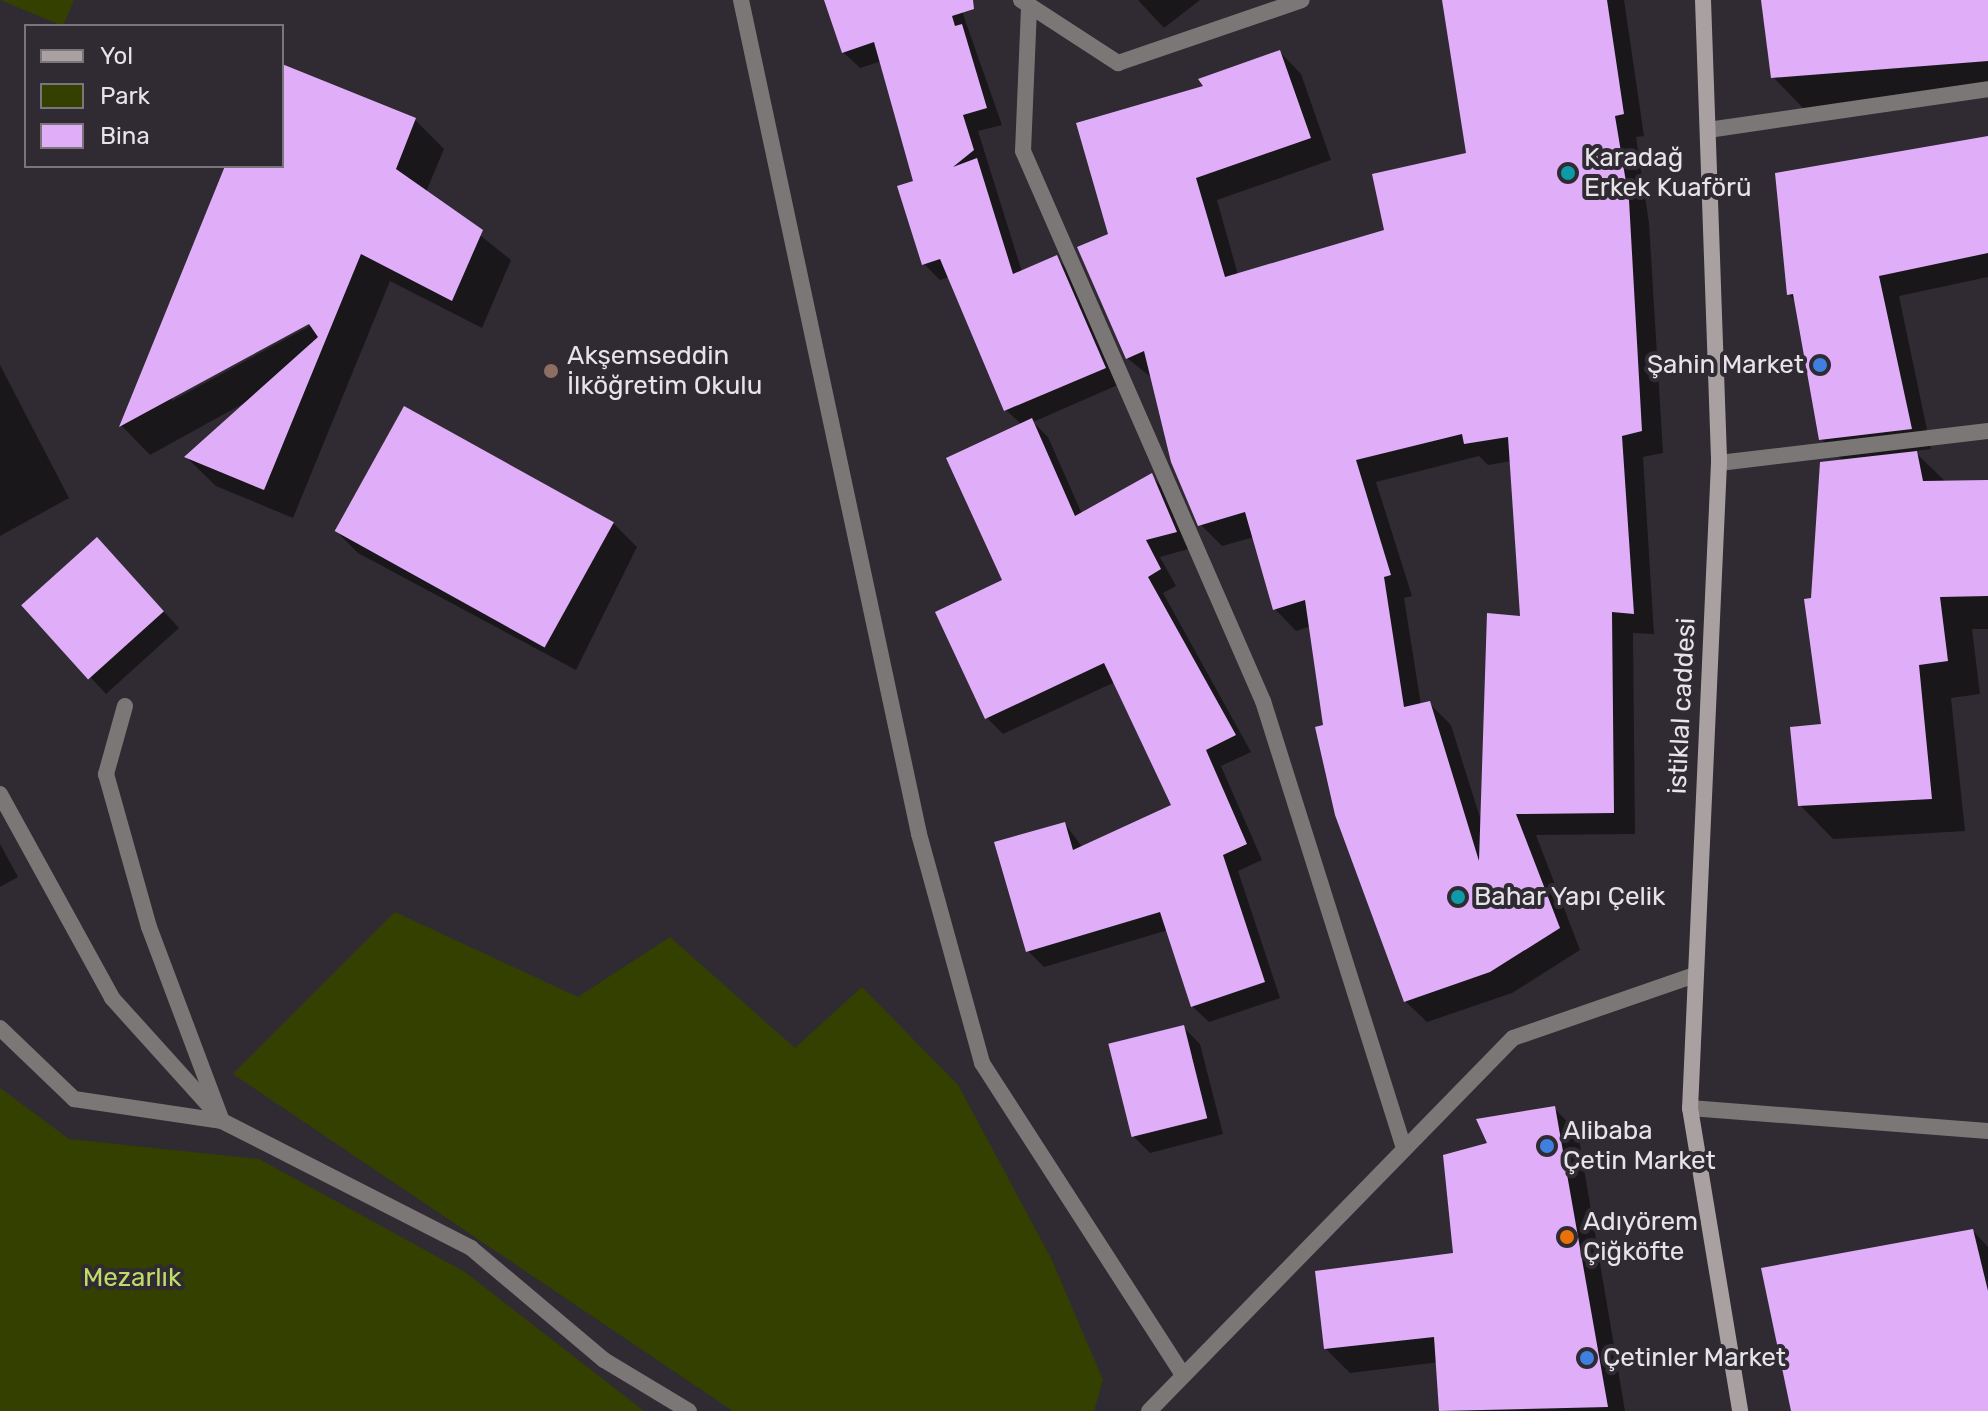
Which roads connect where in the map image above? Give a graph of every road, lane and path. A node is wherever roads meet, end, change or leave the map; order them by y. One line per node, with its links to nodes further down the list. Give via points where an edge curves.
1 (741, 0): 17 (street, via 919,834 982,1063)
2 (1302, 0): 4 (street, via 1118,63)
3 (1703, 0): 6 (main road, istiklal caddesi)
4 (1025, 4): 16 (street, via 1023,151 1263,701)
5 (1988, 89): 6 (street)
6 (1708, 130): 8 (main road, istiklal caddesi)
7 (1988, 431): 8 (street)
8 (1719, 463): 11 (main road, istiklal caddesi)
9 (125, 706): 14 (street, via 106,774 149,927)
10 (0, 794): 14 (street, via 112,998)
11 (1692, 976): 13 (main road, istiklal caddesi); 16 (street, via 1513,1038)
12 (0, 1028): 14 (street, via 74,1099)
13 (1690, 1108): 15 (street); 20 (main road, istiklal caddesi)
14 (222, 1121): 18 (street, via 471,1248 604,1360)
15 (1988, 1131)
16 (1404, 1148): 17 (street)
17 (1181, 1372): 19 (street)
18 (689, 1411)
19 (1149, 1411)
20 (1740, 1411)

